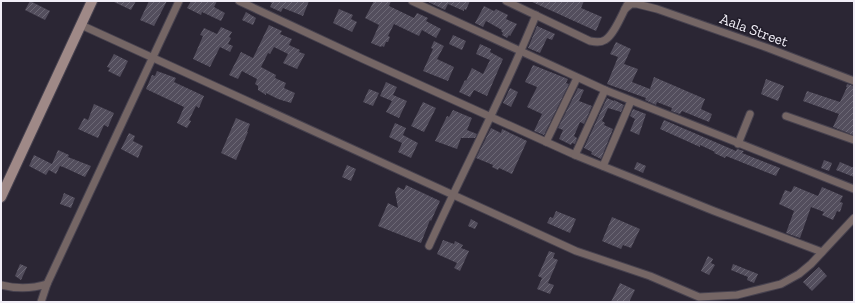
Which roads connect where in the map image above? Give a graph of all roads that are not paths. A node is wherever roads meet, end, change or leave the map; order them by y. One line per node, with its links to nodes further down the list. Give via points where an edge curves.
1 (92, 1): 9 (main road)
2 (180, 1): 11 (street)
3 (239, 1): 17 (street)
4 (412, 1): 10 (street)
5 (506, 1): 8 (street)
6 (629, 1): 7 (street)
7 (625, 9): 8 (street, via 611,35 598,42 590,41); 13 (street, Aala Street, via 631,4 657,9)
8 (536, 15): 10 (street)
9 (81, 24): 11 (street); 26 (main road)
10 (521, 51): 12 (street); 17 (street)
11 (153, 57): 25 (street); 31 (street)
12 (577, 78): 14 (street); 20 (street)
13 (854, 81)
14 (605, 90): 15 (street); 22 (street)
15 (631, 101): 21 (street); 23 (street)
16 (750, 114): 21 (street)
17 (491, 116): 20 (street); 25 (street)
18 (786, 116): 19 (street)
19 (854, 140)
20 (546, 142): 22 (street)
21 (738, 144): 24 (street)
22 (575, 155): 23 (street)
23 (603, 166): 29 (street)
24 (854, 189)
25 (452, 195): 28 (street); 29 (street, via 576,251 650,276 699,297 738,295 781,284 806,269)
26 (1, 197)
27 (854, 218): 29 (street)
28 (429, 246)
29 (822, 252)
30 (1, 284): 31 (street, via 18,288)
31 (47, 284): 32 (street)
32 (40, 302)

